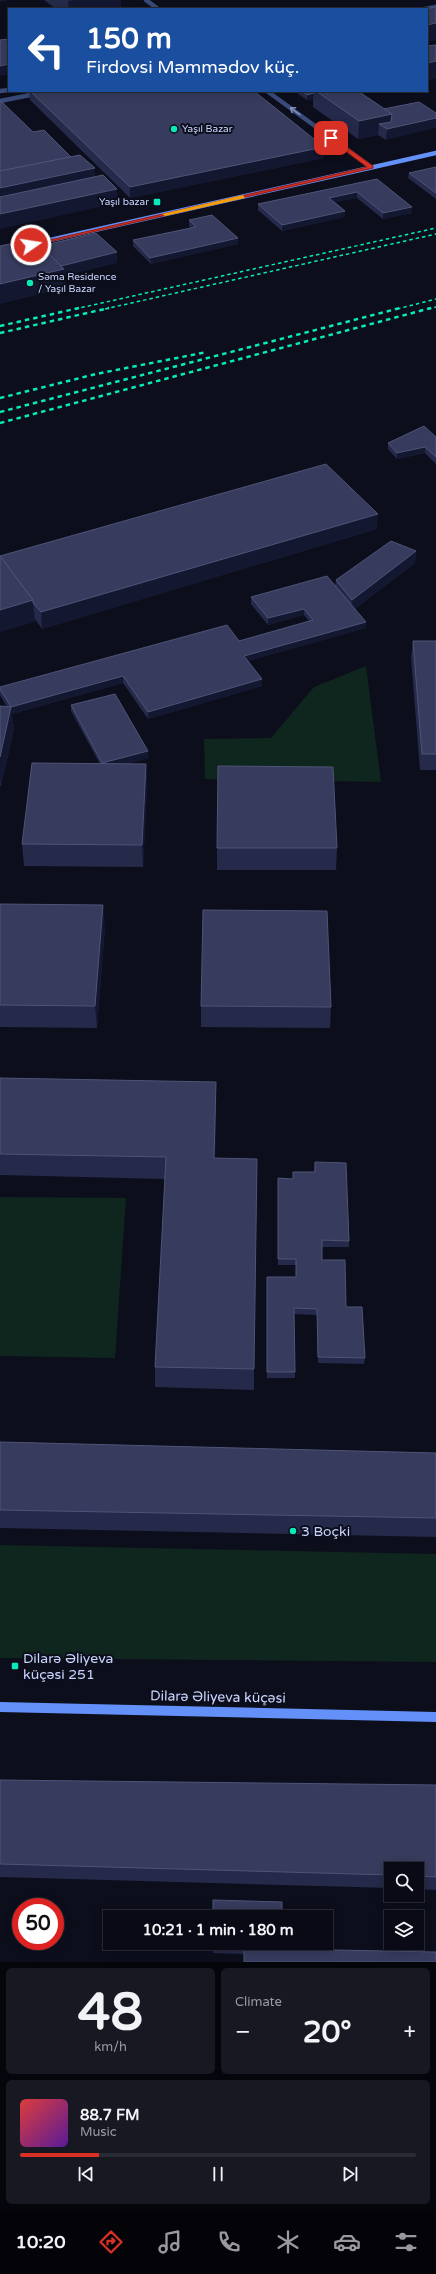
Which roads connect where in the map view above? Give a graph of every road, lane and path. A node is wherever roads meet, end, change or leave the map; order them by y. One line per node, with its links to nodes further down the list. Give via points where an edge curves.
1 (146, 0): 2 (street)
2 (157, 8)
3 (45, 92): 5 (street)
4 (268, 92): 7 (street, one-way to 4)
5 (0, 101)
6 (436, 153): 7 (main road)
7 (372, 167): 8 (main road)
8 (23, 246)
9 (0, 1707): 10 (main road, Dilarə Əliyeva küçəsi)
10 (436, 1717)

